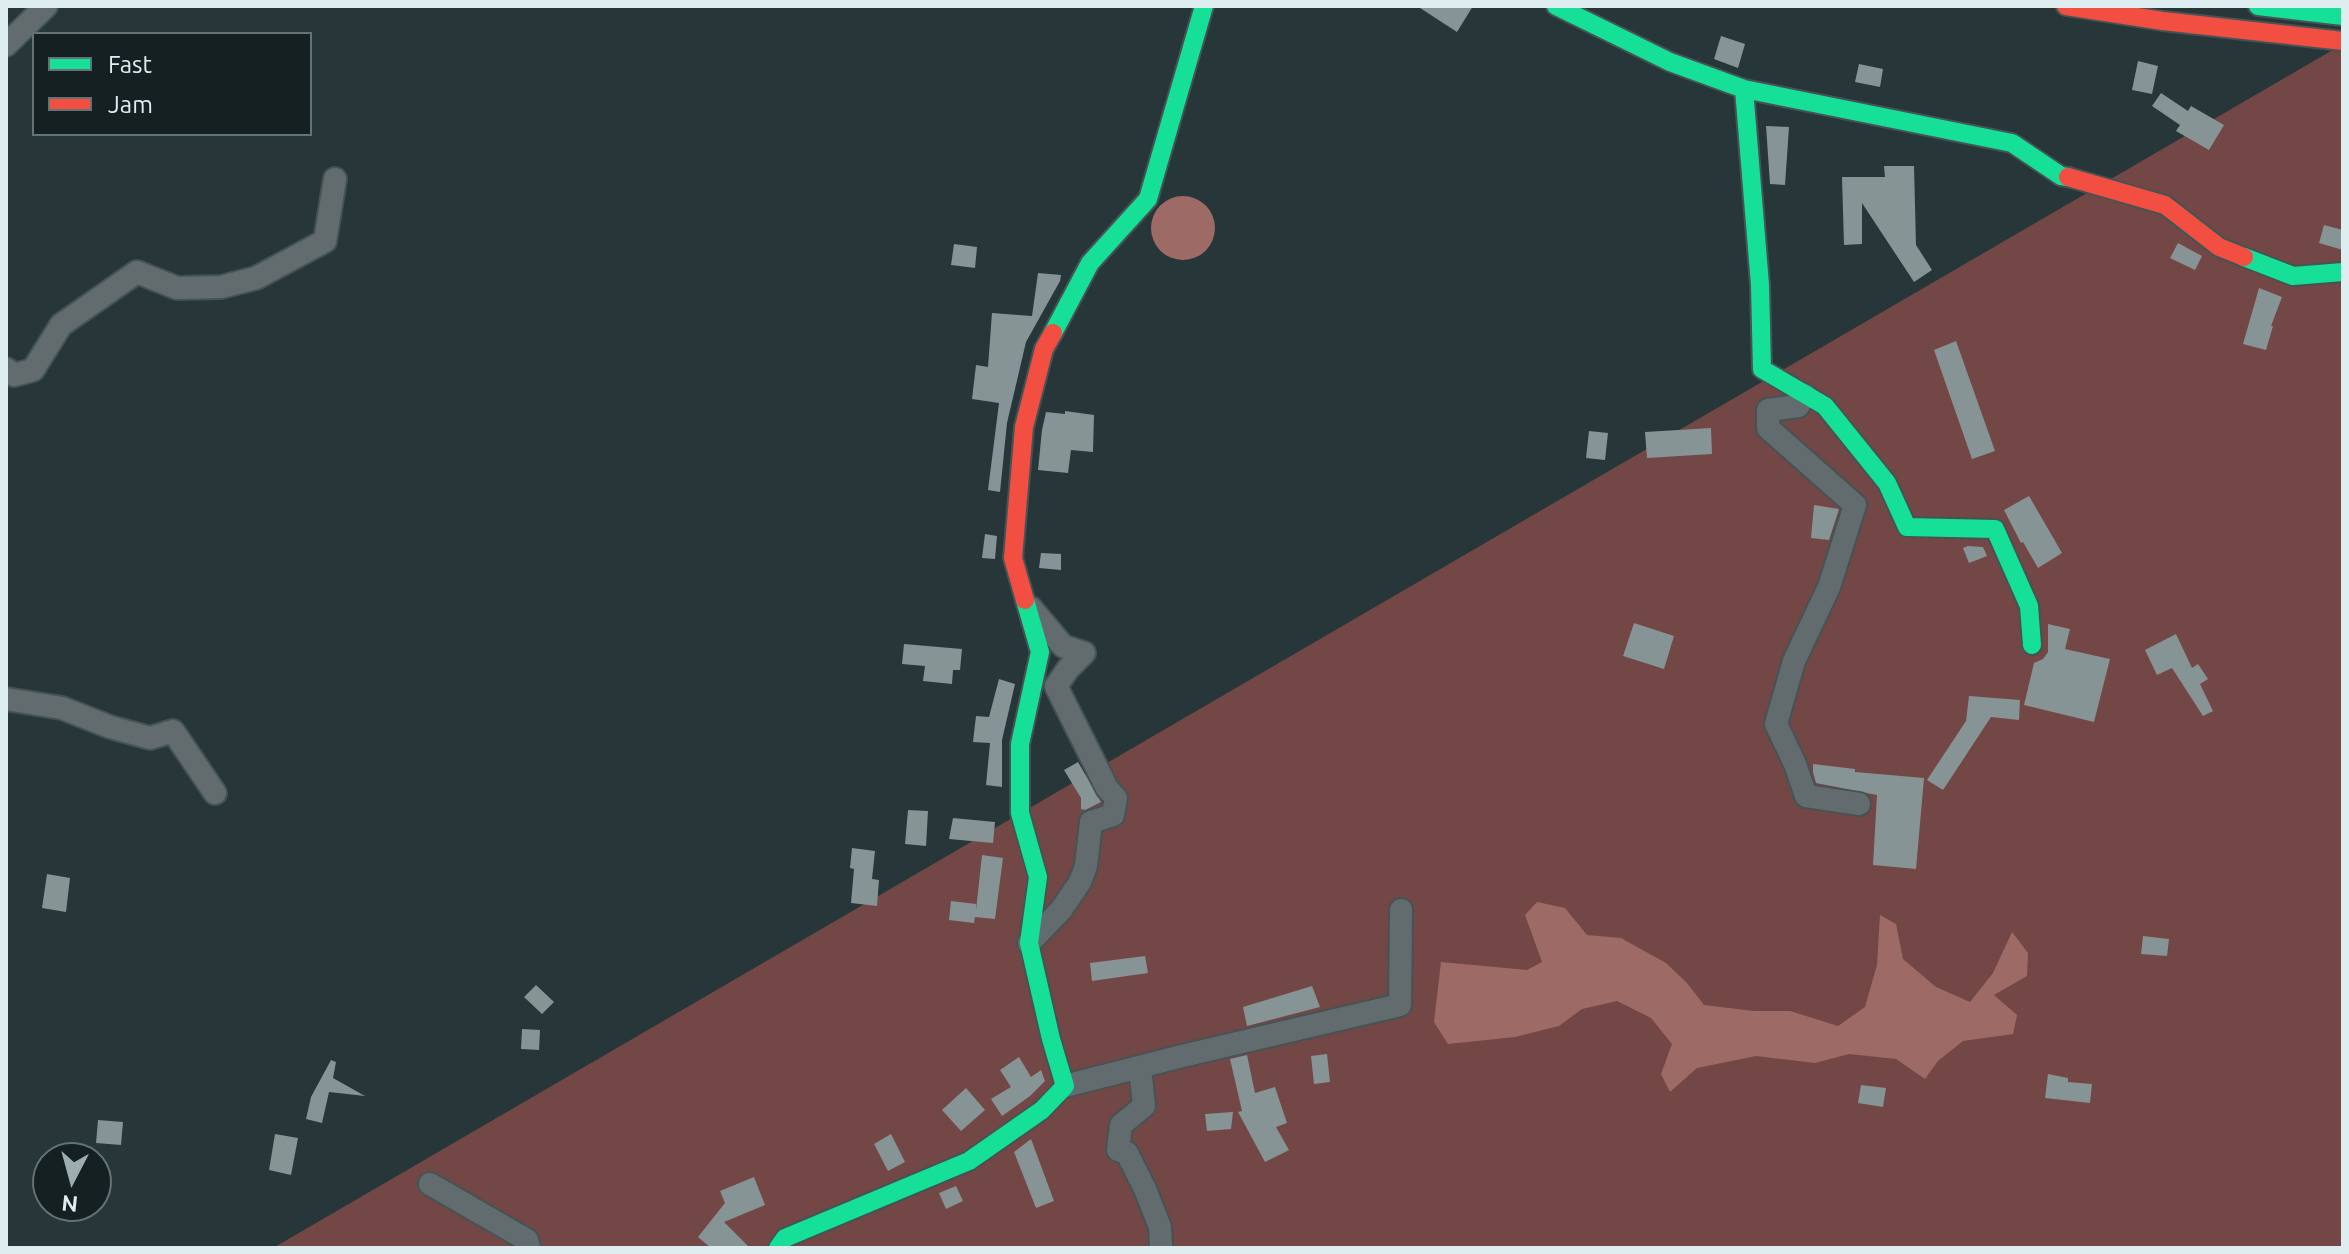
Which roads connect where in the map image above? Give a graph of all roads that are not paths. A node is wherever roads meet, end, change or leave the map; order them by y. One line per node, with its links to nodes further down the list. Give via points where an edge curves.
1 (46, 6): 8 (street)
2 (1204, 6): 14 (street, via 1148,199 1090,263 1044,349 1024,427 1014,544)
3 (1556, 6): 9 (street, via 1670,62)
4 (2066, 6): 7 (street)
5 (2258, 6): 6 (street)
6 (2343, 16)
7 (2343, 41)
8 (6, 45)
9 (1744, 89): 11 (street, via 2012,143 2061,176 2165,205 2219,247 2293,276); 13 (street, via 1762,369)
10 (335, 179): 12 (street, via 325,241 256,278 221,287 177,288 137,272 61,325 33,370 14,375)
11 (2343, 272)
12 (6, 369)
13 (1805, 395): 15 (street, via 1825,406 1887,483 1907,527 1995,529 2029,606); 18 (street, via 1798,406 1768,410 1768,428 1855,505 1829,587 1794,661 1776,724 1806,796)
14 (1026, 601): 20 (street, via 1040,652 1020,744 1020,813 1038,877); 20 (street, via 1063,646 1084,653 1056,686 1116,798 1113,815 1091,822 1080,882)
15 (2032, 645)
16 (6, 699): 17 (street, via 62,708 150,738 173,731)
17 (215, 793)
18 (1859, 804)
19 (1401, 910): 21 (street, via 1400,1005)
20 (1029, 943): 22 (street)
21 (1140, 1067): 22 (street); 26 (street, via 1144,1106 1121,1125 1118,1150 1127,1153 1145,1189 1160,1227)
22 (1065, 1086): 25 (street, via 1042,1110 969,1161 785,1238)
23 (430, 1184): 24 (street, via 527,1240)
24 (529, 1248)
25 (778, 1248)
26 (1161, 1248)

